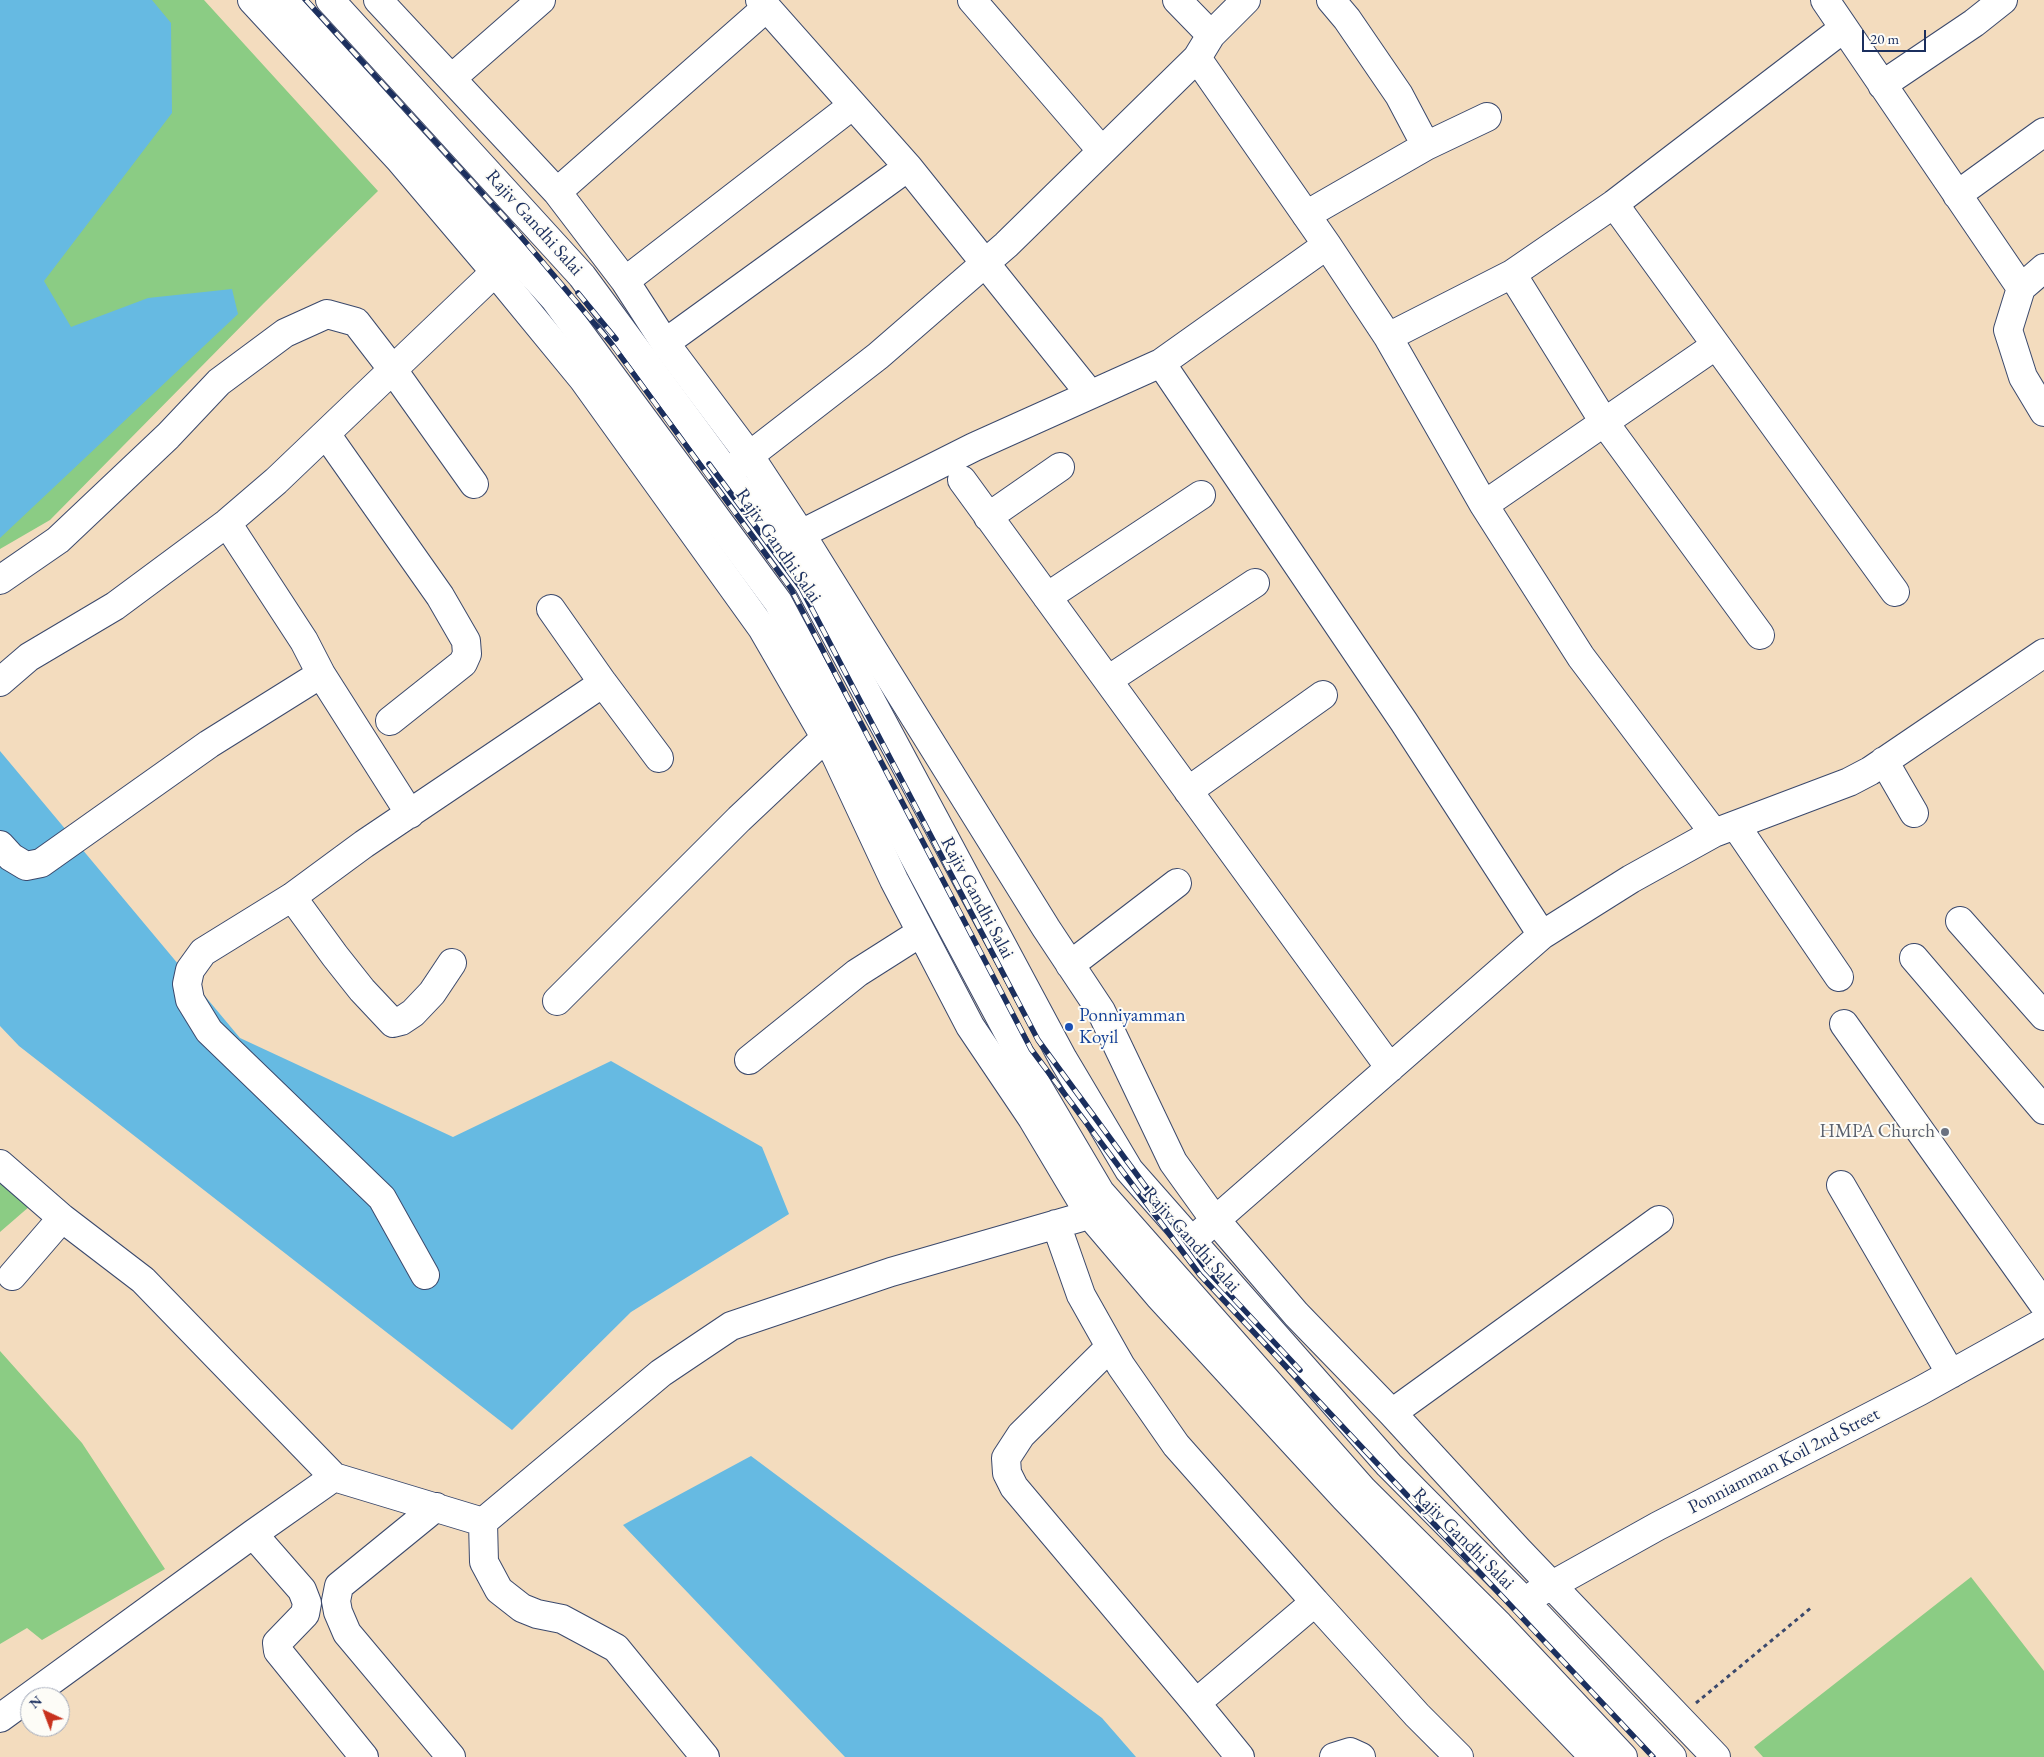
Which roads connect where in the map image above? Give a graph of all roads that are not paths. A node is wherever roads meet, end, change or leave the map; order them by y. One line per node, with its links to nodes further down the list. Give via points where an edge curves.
1 (252, 0): 31 (street, via 399,160)
2 (283, 0): 92 (street, Rajiv Gandhi Salai, via 554,298 778,602 1032,1077 1100,1192)
3 (330, 0): 46 (street, Rajiv Gandhi Salai, via 582,276)
4 (378, 0): 16 (street)
5 (541, 0): 16 (street)
6 (972, 0): 22 (street)
7 (1177, 0): 14 (street)
8 (1246, 0): 14 (street)
9 (1331, 0): 21 (street, via 1399,95)
10 (1825, 0): 13 (street)
11 (2003, 0): 17 (street)
12 (763, 4): 18 (street); 24 (street)
13 (1844, 28): 17 (street); 26 (street)
14 (1211, 35): 15 (street)
15 (1196, 58): 22 (street); 27 (street)
16 (452, 78): 24 (street)
17 (1882, 85): 25 (street)
18 (853, 105): 23 (street); 33 (street)
19 (1487, 117): 21 (street)
20 (2044, 132): 25 (street)
21 (1426, 146): 27 (street)
22 (1102, 151): 29 (street)
23 (908, 167): 29 (street); 36 (street)
24 (557, 192): 33 (street)
25 (1957, 195): 34 (street)
26 (1614, 204): 32 (street); 37 (street)
27 (1306, 215): 28 (street)
28 (1327, 245): 35 (street); 38 (street)
29 (985, 263): 40 (street); 44 (street, via 878,356)
30 (2044, 268): 34 (street)
31 (496, 272): 39 (street); 67 (street, via 583,379 762,628)
32 (1512, 274): 35 (street); 42 (street)
33 (625, 281): 36 (street)
34 (2021, 288): 41 (street, via 2008,330 2024,377)
35 (1388, 336): 50 (street)
36 (665, 343): 44 (street)
37 (1715, 346): 42 (street); 56 (street)
38 (1161, 363): 40 (street); 79 (street, via 1399,714)
39 (393, 370): 43 (street); 48 (street); 54 (street, via 356,322 327,314 285,333 219,382 168,436 58,540)
40 (1090, 394): 53 (street)
41 (2044, 412)
42 (1604, 422): 50 (street); 59 (street)
43 (326, 434): 52 (street); 66 (street, via 440,596 466,641 467,654 463,663)
44 (749, 455): 46 (street); 53 (street)
45 (1060, 468): 51 (street)
46 (727, 472): 97 (street, Rajiv Gandhi Salai, via 808,583 1063,1059 1129,1170)
47 (962, 480): 51 (street)
48 (474, 484)
49 (1201, 495): 57 (street)
50 (1484, 505): 73 (street, via 1581,657)
51 (988, 517): 57 (street)
52 (227, 523): 61 (street); 63 (street, via 115,606 29,657)
53 (801, 534): 82 (street)
54 (0, 580)
55 (1255, 583): 62 (street)
56 (1895, 592)
57 (1047, 597): 62 (street)
58 (551, 609): 64 (street)
59 (1760, 635)
60 (2044, 653): 69 (street)
61 (321, 674): 72 (street); 74 (street, via 209,744 41,862 26,866 11,857)
62 (1108, 680): 70 (street)
63 (0, 682)
64 (603, 683): 68 (street); 72 (street)
65 (1323, 695): 70 (street)
66 (390, 721)
67 (825, 738): 78 (street); 84 (street)
68 (659, 758)
69 (1884, 761): 71 (street); 73 (street, via 1849,782)
70 (1188, 791): 88 (street)
71 (1914, 813)
72 (410, 814): 76 (street)
73 (1725, 829): 79 (street, via 1631,879); 83 (street)
74 (0, 844)
75 (1177, 883): 82 (street)
76 (292, 897): 81 (street, via 362,990 393,1022 413,1013 432,993); 98 (street, via 204,952 190,970 190,1000 209,1031 382,1198)
77 (1960, 921): 85 (street)
78 (920, 933): 87 (street, via 857,973); 92 (street, via 970,1026 1032,1118)
79 (1542, 935): 88 (street)
80 (1914, 958): 89 (street)
81 (452, 963)
82 (1070, 964): 94 (street, via 1100,1010 1174,1162)
83 (1839, 977)
84 (557, 1001)
85 (2044, 1016)
86 (1844, 1024): 100 (street)
87 (749, 1060)
88 (1390, 1068): 94 (street)
89 (2044, 1110)
90 (0, 1164): 93 (street)
91 (1841, 1185): 103 (street)
92 (1102, 1211): 96 (street); 123 (street, via 1158,1296 1344,1498); 124 (street, Rajiv Gandhi Salai, via 1363,1490 1499,1626)
93 (62, 1218): 99 (street); 105 (street, via 143,1280)
94 (1216, 1220): 97 (street); 104 (street, via 1296,1314)
95 (1659, 1220): 104 (street)
96 (1056, 1224): 102 (street, via 1081,1295); 107 (street, via 891,1272 732,1326 661,1373)
97 (1192, 1240): 111 (street, Rajiv Gandhi Salai, via 1389,1466)
98 (425, 1274)
99 (12, 1276)
100 (2044, 1305)
101 (2044, 1322): 103 (street, Ponniamman Koil 2nd Street)
102 (1110, 1347): 112 (street, via 1176,1445); 114 (street, via 1021,1435 1006,1458 1007,1473 1014,1487)
103 (1951, 1374): 109 (street, Ponniamman Koil 2nd Street, via 1658,1526)
104 (1392, 1413): 109 (street)
105 (334, 1477): 106 (street); 108 (street)
106 (436, 1508): 107 (street); 110 (street)
107 (483, 1522): 118 (street, via 484,1562 499,1590 522,1608 562,1619 616,1648)
108 (253, 1534): 113 (street, via 302,1590 307,1603); 115 (street)
109 (1552, 1585): 111 (street, Ponniamman Koil 2nd Street); 126 (street)
110 (339, 1586): 113 (street); 117 (street, via 338,1612 347,1633)
111 (1524, 1601): 125 (street, Rajiv Gandhi Salai)
112 (1315, 1602): 114 (street); 122 (street, via 1416,1715)
113 (305, 1614): 116 (street, via 277,1643 278,1651)
114 (1196, 1703): 119 (street)
115 (0, 1718)
116 (364, 1757)
117 (451, 1757)
118 (705, 1757)
119 (1240, 1757)
120 (1334, 1757): 121 (street, via 1350,1752)
121 (1361, 1757)
122 (1459, 1757)
123 (1594, 1757)
124 (1623, 1757)
125 (1672, 1757)
126 (1716, 1757)

